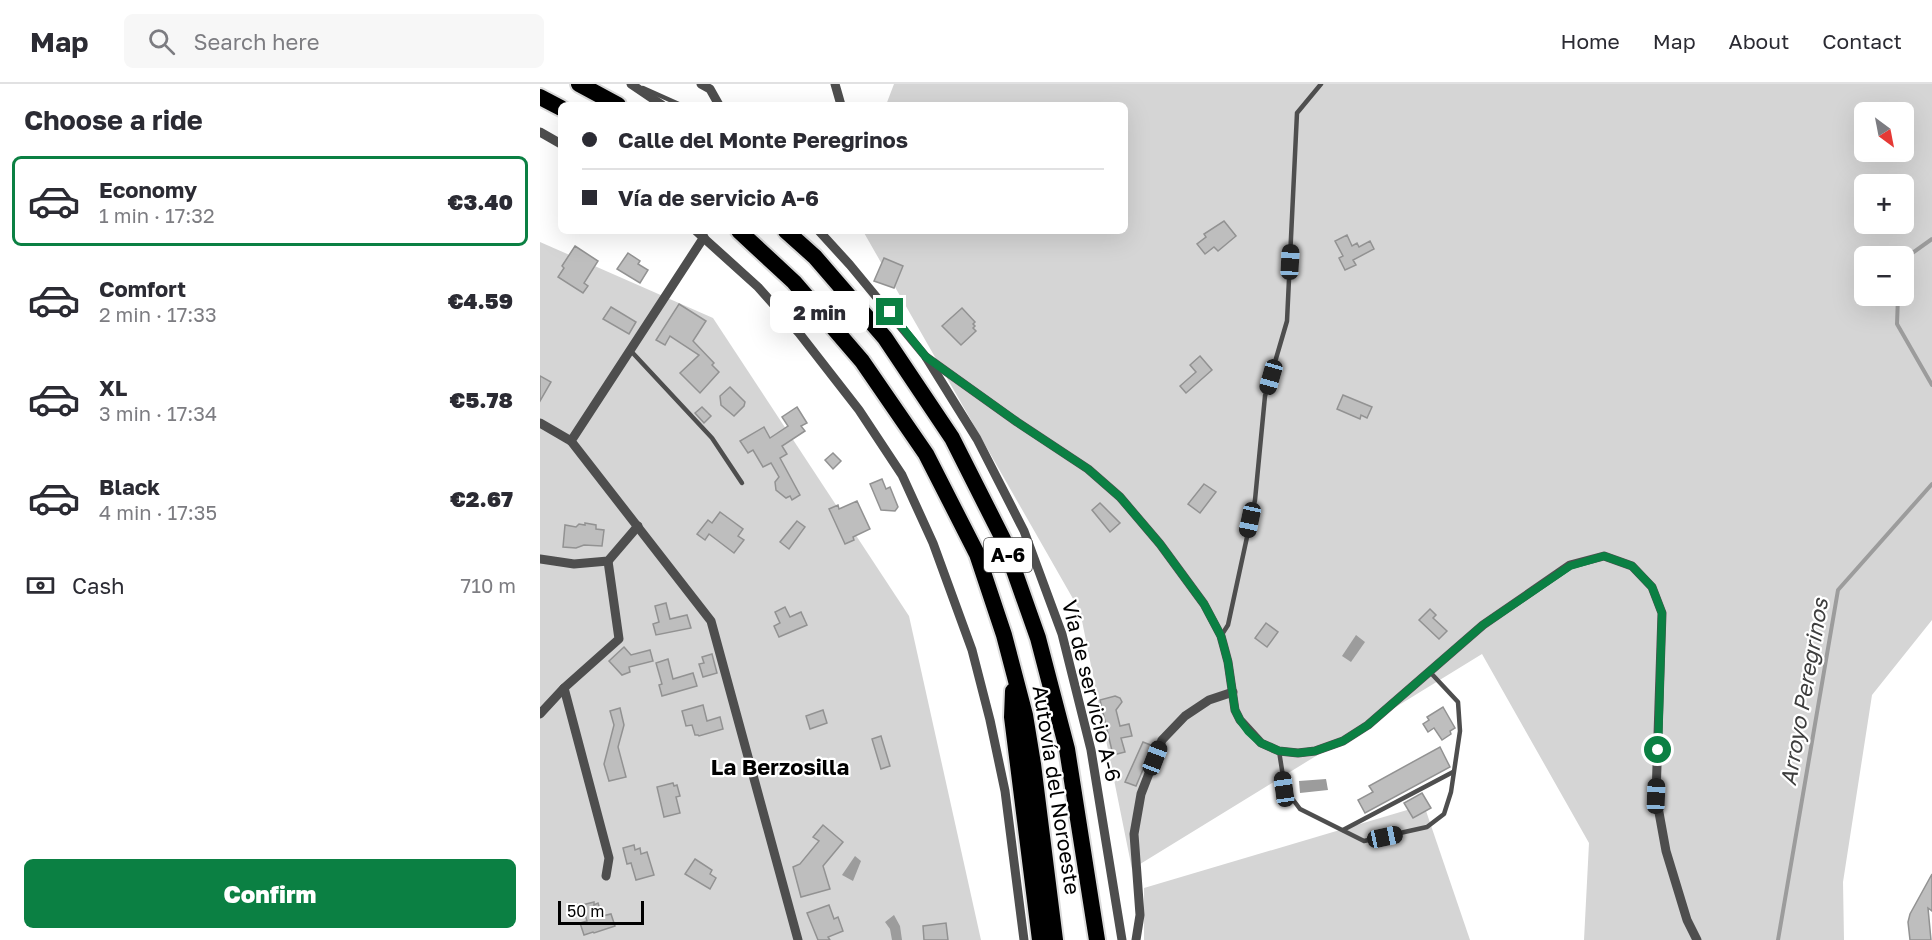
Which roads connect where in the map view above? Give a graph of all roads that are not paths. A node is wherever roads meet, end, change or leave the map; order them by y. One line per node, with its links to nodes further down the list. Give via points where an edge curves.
1 (579, 84): 7 (highway)
2 (632, 84): 8 (street); 9 (lane)
3 (701, 84): 10 (street, via 710,89)
4 (835, 84): 11 (street)
5 (1321, 84): 27 (lane, via 1297,113 1287,321 1265,396 1255,500 1228,625)
6 (540, 97): 12 (highway)
7 (612, 102)
8 (658, 102)
9 (674, 102)
10 (717, 102)
11 (840, 102)
12 (558, 106)
13 (540, 132): 14 (street)
14 (558, 142)
15 (700, 234): 19 (street); 38 (street, via 758,287 799,333 859,410 902,475 933,543 972,650 1005,791)
16 (742, 234): 28 (highway, Autovía del Noroeste / A-6, via 794,282 862,361 926,454 976,554)
17 (789, 234): 41 (highway, Autovía del Noroeste / A-6, via 885,338 952,438 1003,539 1038,638 1068,749)
18 (822, 234): 20 (street, Vía de servicio A-6)
19 (630, 350): 22 (street); 23 (lane, via 712,438)
20 (926, 357): 27 (street, via 1088,469 1120,497 1204,604); 42 (street, Vía de servicio A-6, via 977,439 1024,531 1062,634 1091,750)
21 (540, 423): 22 (street)
22 (571, 441): 24 (street)
23 (742, 483)
24 (638, 526): 26 (street); 37 (street, via 711,621)
25 (540, 559): 26 (street, via 574,564)
26 (608, 561): 30 (street, via 619,639)
27 (1221, 636): 31 (street)
28 (1015, 672): 39 (highway, via 1012,717); 40 (highway, Autovía del Noroeste / A-6, via 1033,764)
29 (1429, 672): 33 (street, via 1368,725 1343,741 1315,751); 34 (lane, via 1458,702 1460,731); 44 (street, via 1483,625 1570,566 1604,556 1632,566 1639,573 1652,587 1662,613 1656,796 1666,851)
30 (564, 688): 32 (street); 36 (street, via 609,858)
31 (1233, 692): 33 (street, via 1235,710 1248,731 1261,743); 43 (street, via 1209,700 1185,716 1162,740 1140,794 1134,834 1140,915)
32 (540, 714)
33 (1279, 751): 35 (lane, via 1284,789 1300,809)
34 (1453, 772): 35 (lane); 35 (lane, via 1444,814 1427,827 1364,841)
35 (1343, 830)
36 (606, 876)
37 (798, 940)
38 (1024, 940)
39 (1040, 940)
40 (1055, 940)
41 (1097, 940)
42 (1122, 940)
43 (1136, 940)
44 (1697, 940)

